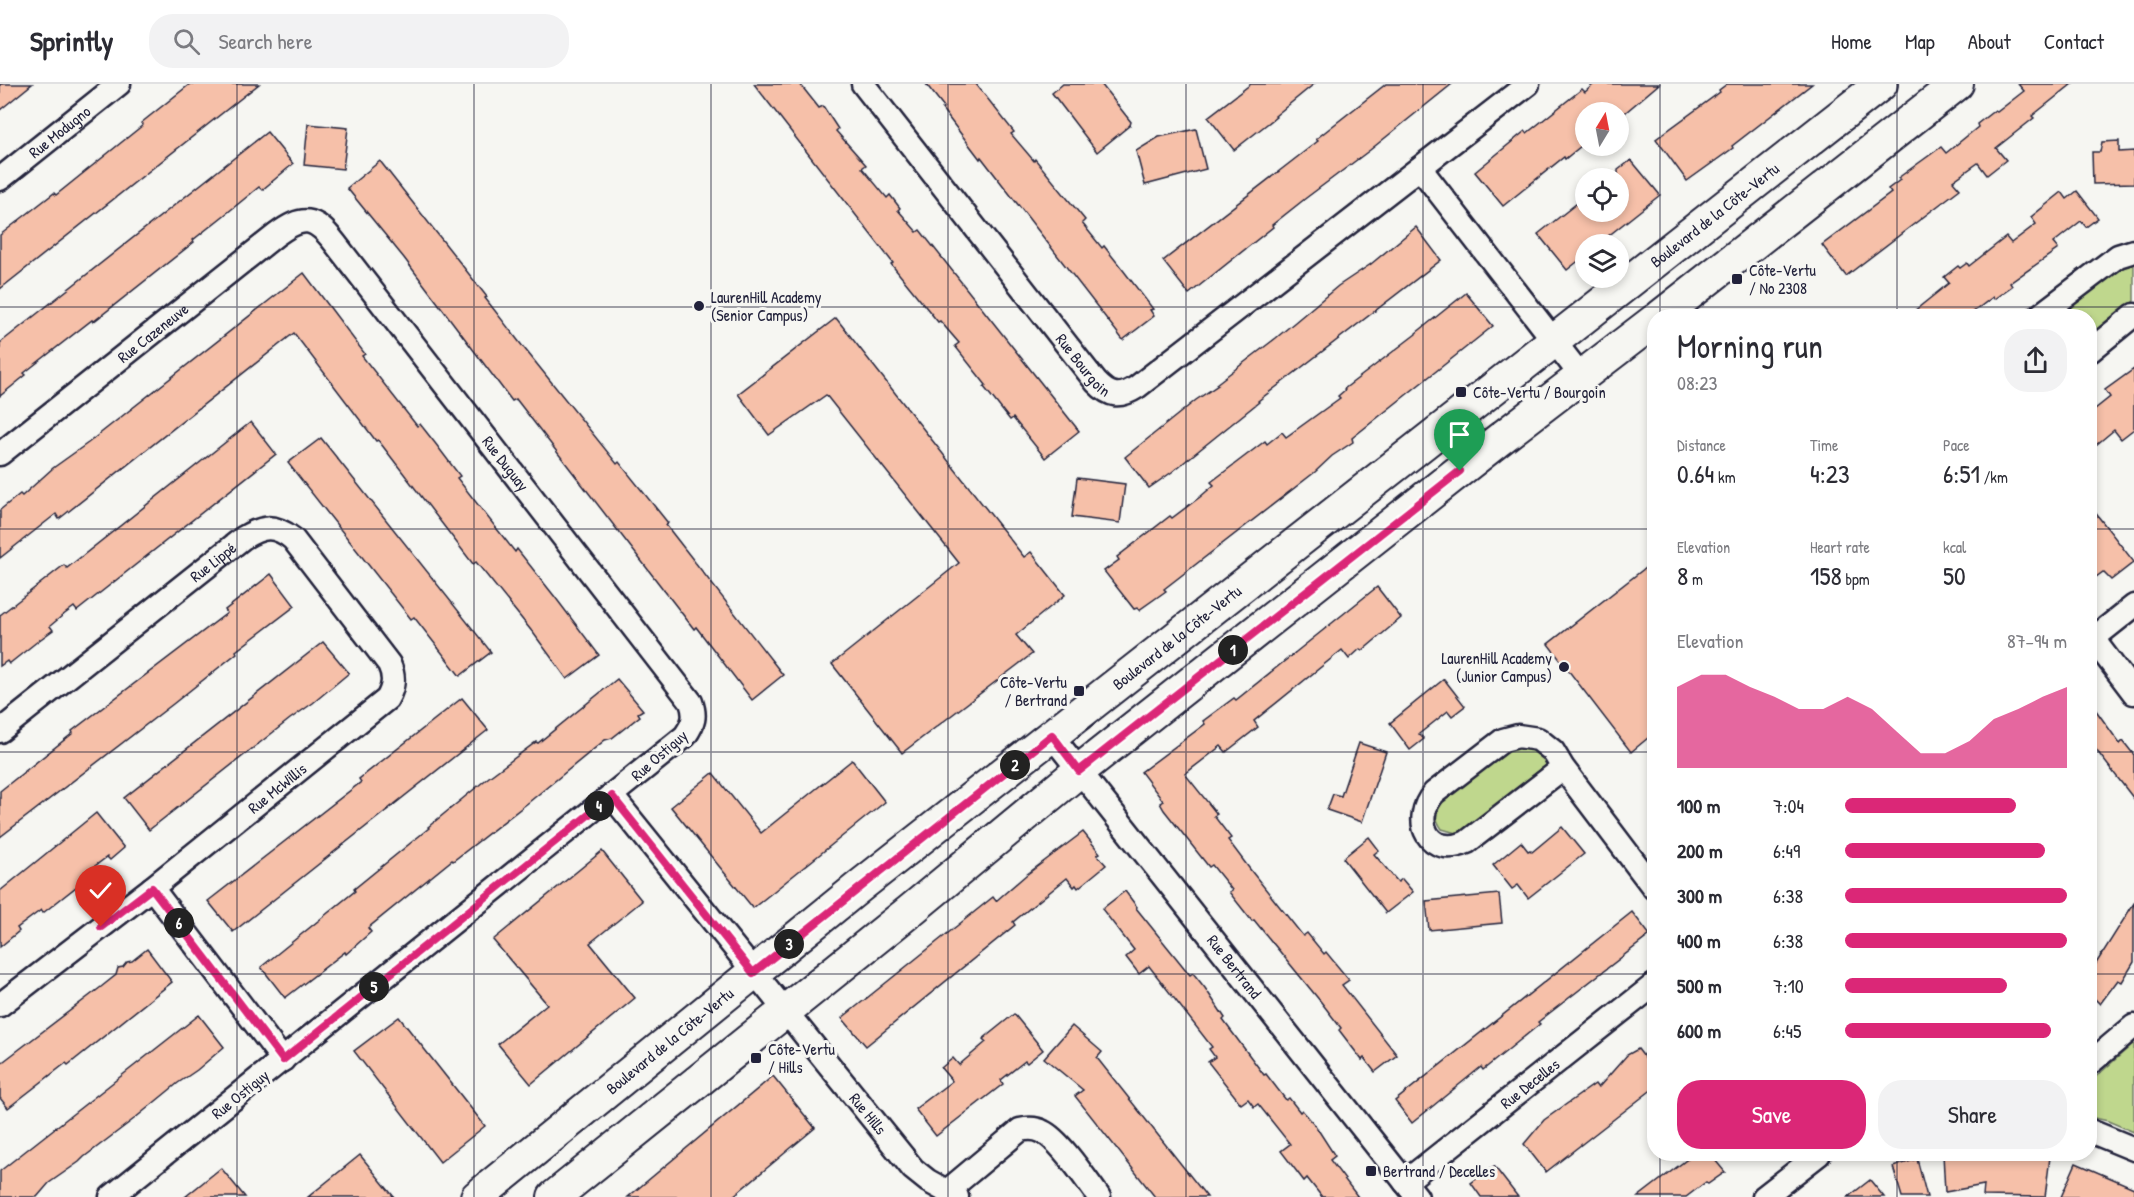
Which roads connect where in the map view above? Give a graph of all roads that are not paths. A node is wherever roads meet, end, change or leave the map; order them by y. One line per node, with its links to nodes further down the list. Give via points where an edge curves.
1 (119, 84): 7 (street, Rue Modugno)
2 (863, 84): 6 (street, Rue Bourgoin, via 1089,373 1106,392 1116,396 1137,387)
3 (1528, 84): 6 (street, Rue Bourgoin)
4 (1881, 84): 14 (main road, Boulevard de la Côte-Vertu)
5 (1956, 84): 10 (main road)
6 (1420, 168): 14 (street)
7 (0, 179)
8 (308, 220): 17 (street, Rue Cazeneuve, via 282,231); 23 (street, Rue Duguay, via 320,225 335,243 691,702)
9 (2134, 251): 11 (street, via 2118,256)
10 (1670, 309)
11 (2048, 309)
12 (2134, 315): 15 (street)
13 (1647, 326): 16 (main road)
14 (1554, 341): 16 (street); 25 (main road, Boulevard de la Côte-Vertu)
15 (2097, 345)
16 (1582, 376): 27 (main road)
17 (0, 454)
18 (2134, 606): 19 (street)
19 (2097, 634)
20 (2097, 648): 22 (street)
21 (394, 682): 24 (street, Rue Lippé, via 389,664 293,539 270,528 243,538); 30 (street, Rue McWillis, via 387,699)
22 (2134, 693)
23 (695, 714): 28 (street, Rue Ostiguy, via 685,736)
24 (0, 731)
25 (1052, 735): 27 (street, Rue Bertrand); 31 (main road, Boulevard de la Côte-Vertu)
26 (1563, 768): 26 (street, via 1553,751 1538,740 1518,736 1503,740 1434,792 1426,802 1425,830 1431,840 1456,847); 29 (street)
27 (1079, 771): 34 (main road); 41 (street, Rue Bertrand)
28 (612, 796): 31 (street); 37 (street, Rue Ostiguy)
29 (1647, 879)
30 (152, 888): 33 (street, Rue McWillis); 37 (street)
31 (753, 973): 34 (street, Rue Hills); 44 (main road, Boulevard de la Côte-Vertu)
32 (1647, 991): 41 (street, Rue Decelles)
33 (0, 1005)
34 (785, 1010): 42 (street, Rue Hills, via 913,1169); 45 (main road)
35 (2134, 1026): 36 (street)
36 (2097, 1057)
37 (283, 1060): 43 (street, Rue Ostiguy)
38 (2097, 1134): 39 (street)
39 (2134, 1149)
40 (1810, 1161): 47 (street)
41 (1411, 1190)
42 (951, 1194): 46 (street, Rue Hills, via 1020,1130 1035,1128 1053,1138)
43 (114, 1196)
44 (477, 1197)
45 (554, 1197)
46 (1100, 1197)
47 (1764, 1197)

